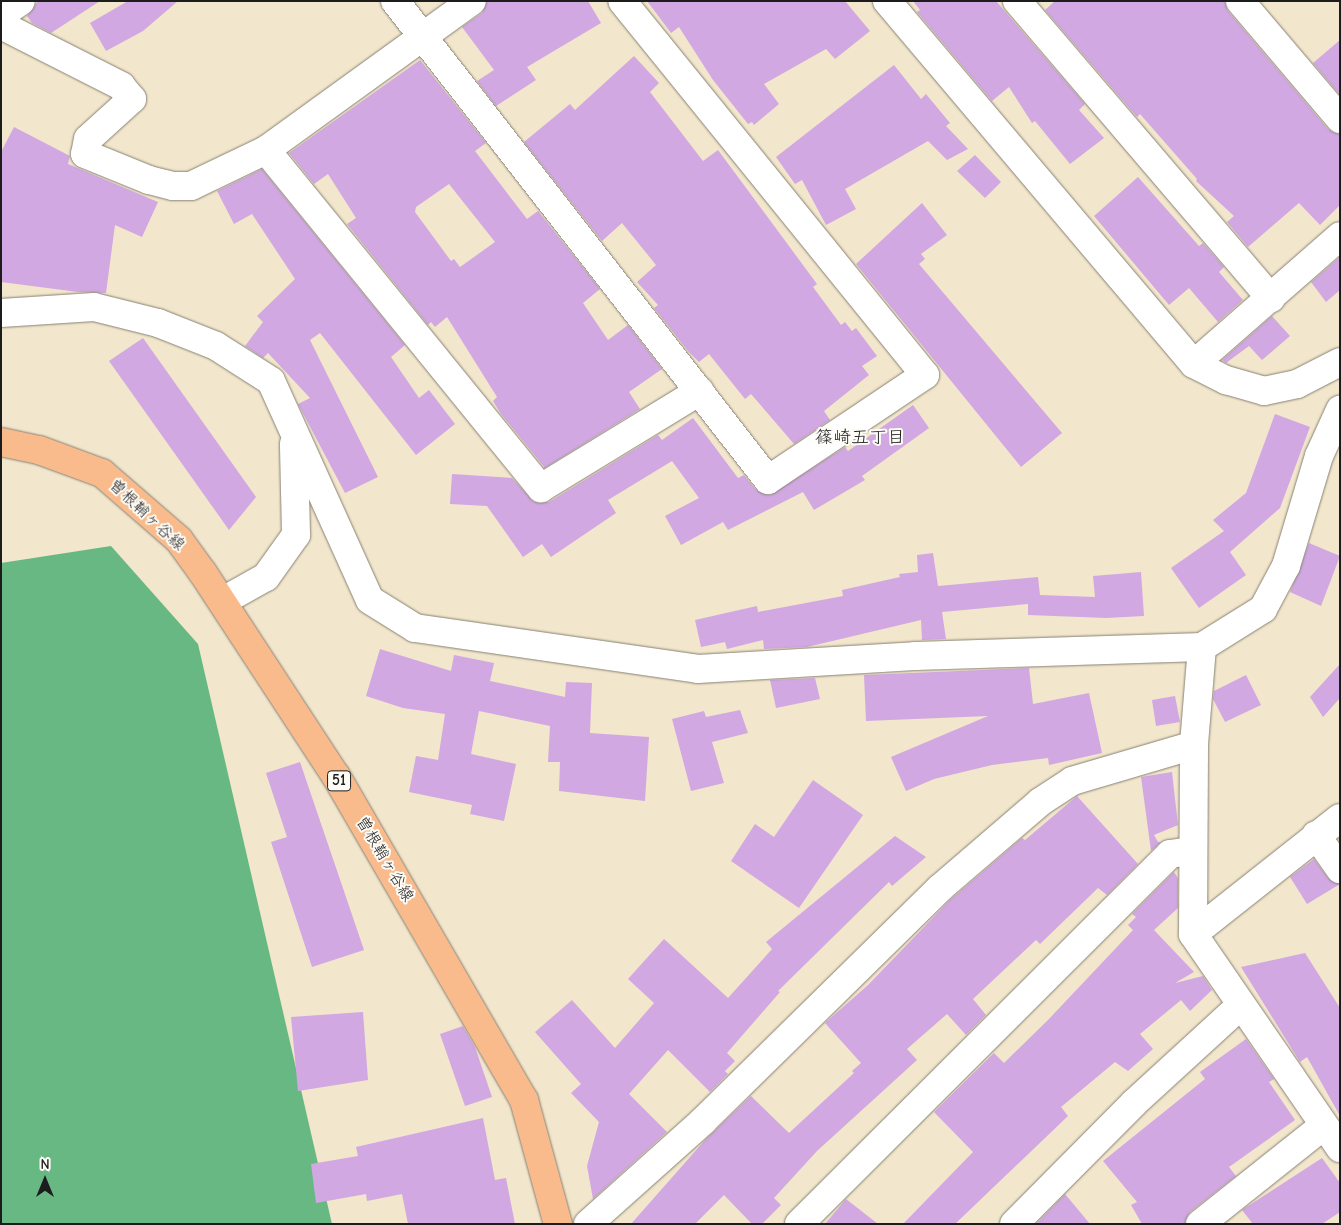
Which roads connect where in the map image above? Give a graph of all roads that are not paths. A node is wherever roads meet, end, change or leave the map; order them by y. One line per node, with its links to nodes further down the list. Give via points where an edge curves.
1 (21, 1): 8 (street)
2 (395, 1): 10 (street)
3 (472, 1): 10 (street)
4 (622, 1): 18 (street, via 925,376 768,480)
5 (887, 1): 17 (street)
6 (1017, 1): 14 (street)
7 (1240, 1): 11 (street)
8 (1, 15)
9 (1, 24): 12 (street, via 121,86 132,99 88,139 85,154 150,180 172,186 190,186)
10 (422, 36): 12 (street); 18 (street)
11 (1340, 119)
12 (266, 150): 18 (street, via 541,488)
13 (1340, 236): 14 (street)
14 (1270, 298): 17 (street)
15 (1, 313): 20 (street, via 94,307 158,322 216,346 271,381)
16 (1340, 362): 17 (street, via 1297,384 1264,391 1226,380)
17 (1194, 364)
18 (700, 391)
19 (1340, 410): 23 (street, via 1319,456 1286,566 1263,609)
20 (294, 433): 22 (street, via 296,535 266,577); 23 (street, via 370,600 415,628 698,669 915,656)
21 (1, 442): 22 (main road, 曽根鞘ヶ谷線 / 51, via 39,450 102,473 179,540)
22 (222, 601): 33 (main road, 曽根鞘ヶ谷線 / 51, via 336,776 524,1100)
23 (1202, 647): 24 (street)
24 (1194, 746): 27 (street); 34 (street, via 1072,781 1040,802 939,889 703,1121)
25 (1340, 818): 26 (street)
26 (1316, 835): 28 (street); 29 (street)
27 (1192, 851): 29 (street); 35 (street, via 1170,854)
28 (1340, 869)
29 (1193, 934): 30 (street)
30 (1241, 1006): 31 (street); 36 (street, via 1134,1103)
31 (1322, 1126): 32 (street); 37 (street)
32 (1340, 1148)
33 (558, 1224)
34 (588, 1224)
35 (799, 1224)
36 (1014, 1224)
37 (1200, 1224)

